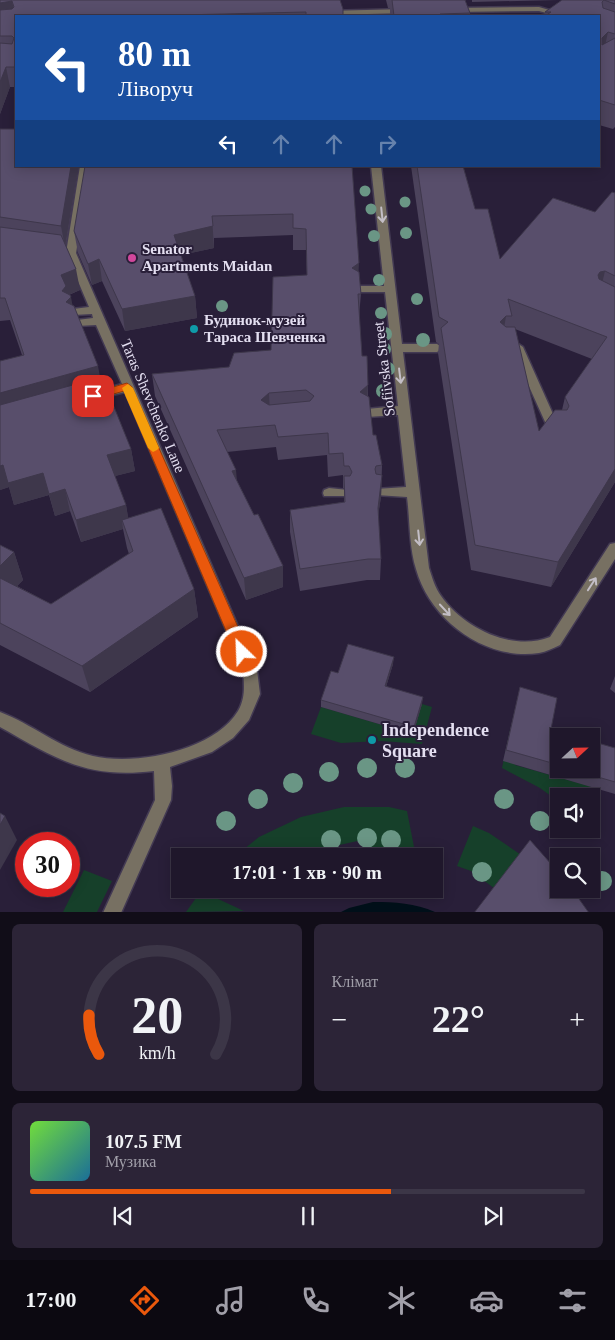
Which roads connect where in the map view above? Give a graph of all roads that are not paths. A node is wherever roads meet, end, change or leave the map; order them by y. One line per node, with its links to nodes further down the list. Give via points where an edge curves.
1 (445, 10): 4 (street)
2 (416, 11): 3 (street)
3 (360, 12): 5 (street)
4 (474, 13): 6 (street, via 538,9)
5 (317, 14)
6 (562, 15)
7 (85, 167): 10 (street)
8 (376, 167): 11 (street, Sofiivska Street, one-way to 11)
9 (57, 252): 10 (street)
10 (71, 253): 13 (street, Taras Shevchenko Lane)
11 (390, 288): 12 (street); 18 (street, Sofiivska Street)
12 (358, 289)
13 (95, 310): 14 (street); 15 (street, Taras Shevchenko Lane)
14 (72, 312)
15 (99, 321): 16 (street); 20 (street, Taras Shevchenko Lane)
16 (77, 323)
17 (503, 347): 24 (street, via 518,347)
18 (397, 348): 19 (street); 22 (street, Sofiivska Street, one-way to 22)
19 (437, 348)
20 (127, 387): 21 (street); 31 (street, Taras Shevchenko Lane, via 253,681 250,705 233,728 212,743)
21 (84, 399)
22 (404, 410): 23 (street); 26 (street, Sofiivska Street)
23 (368, 413)
24 (555, 432)
25 (381, 492): 26 (street)
26 (414, 492): 29 (street, Sofiivska Street, one-way to 29, via 422,568 437,601 449,616 496,643 540,648 556,641)
27 (329, 493): 28 (street)
28 (343, 493)
29 (615, 548)
30 (0, 719): 31 (street, Taras Shevchenko Lane, via 82,761 125,767)
31 (161, 763): 32 (street, via 163,800)
32 (112, 912)

